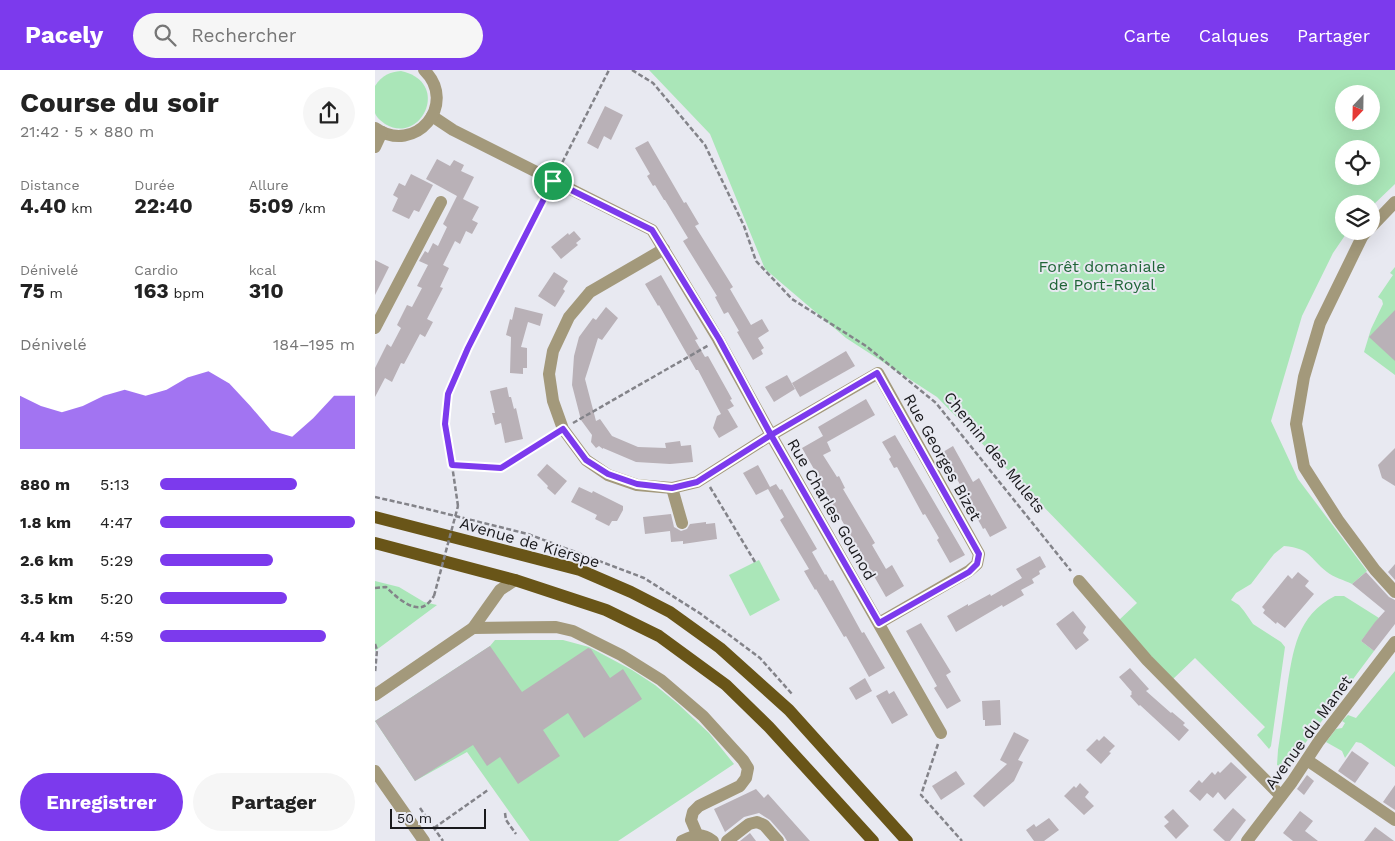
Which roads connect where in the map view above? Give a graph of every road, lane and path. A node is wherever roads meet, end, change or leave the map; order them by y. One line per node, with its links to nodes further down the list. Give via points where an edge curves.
1 (423, 70): 4 (street, via 436,92)
2 (609, 70): 7 (path)
3 (632, 70): 26 (path, Chemin des Mulets, via 653,84 705,145 745,226 756,261 792,299 866,346 936,403)
4 (433, 116): 5 (street, via 425,126 405,136 393,136); 7 (street, Rue Charles Gounod, via 453,130)
5 (378, 130): 6 (street)
6 (375, 147)
7 (553, 181): 12 (street, Rue Charles Gounod, via 652,230); 18 (path, via 448,394 445,424)
8 (441, 202): 13 (street)
9 (1395, 202): 10 (street)
10 (1380, 218)
11 (1361, 240): 28 (street, via 1320,323 1296,424 1304,467 1338,520)
12 (664, 250): 15 (street, Rue Charles Gounod); 16 (street, via 589,292 569,317 553,351 549,374 553,401)
13 (380, 305): 14 (street)
14 (375, 328)
15 (719, 339): 16 (path); 17 (street, Rue Charles Gounod)
16 (563, 429): 18 (path, via 501,468); 20 (street, via 586,460 608,474 637,484)
17 (771, 435): 19 (street); 29 (street, Rue Charles Gounod); 29 (street, Rue Georges Bizet, via 877,373 979,554 977,564 969,572)
18 (452, 465): 27 (path, bridge, via 458,506 434,596 425,606 418,608 399,600 386,587)
19 (705, 477): 20 (street); 24 (path)
20 (672, 488): 22 (street)
21 (375, 516): 53 (main road, Avenue de Kierspe, via 580,570 670,612 720,648 789,710)
22 (682, 523)
23 (375, 543): 25 (main road)
24 (755, 562)
25 (515, 580): 30 (street, via 500,590); 52 (main road, via 606,610 659,636 726,685)
26 (1079, 580): 39 (street, via 1147,660)
27 (375, 588)
28 (1395, 592)
29 (879, 623): 35 (street, Rue Charles Gounod)
30 (473, 628): 34 (street); 45 (street, via 556,627 573,631 661,680 703,716 748,768 741,786 693,812 691,820)
31 (1395, 642): 36 (street, Avenue du Manet)
32 (376, 647): 33 (path)
33 (375, 673)
34 (375, 695)
35 (941, 733): 54 (path, via 921,795)
36 (1307, 760): 39 (street, Avenue du Manet); 42 (street)
37 (375, 771): 46 (street)
38 (488, 790): 43 (path)
39 (1281, 796): 55 (street, Avenue du Manet)
40 (420, 808): 43 (path)
41 (505, 813): 44 (path)
42 (1395, 820)
43 (434, 828): 47 (path)
44 (516, 834)
45 (697, 834): 48 (street); 49 (street)
46 (424, 841)
47 (443, 841)
48 (682, 841)
49 (713, 841)
50 (727, 841): 51 (street, via 749,824 757,822)
51 (778, 841)
52 (873, 841)
53 (907, 841)
54 (962, 841)
55 (1247, 841)

